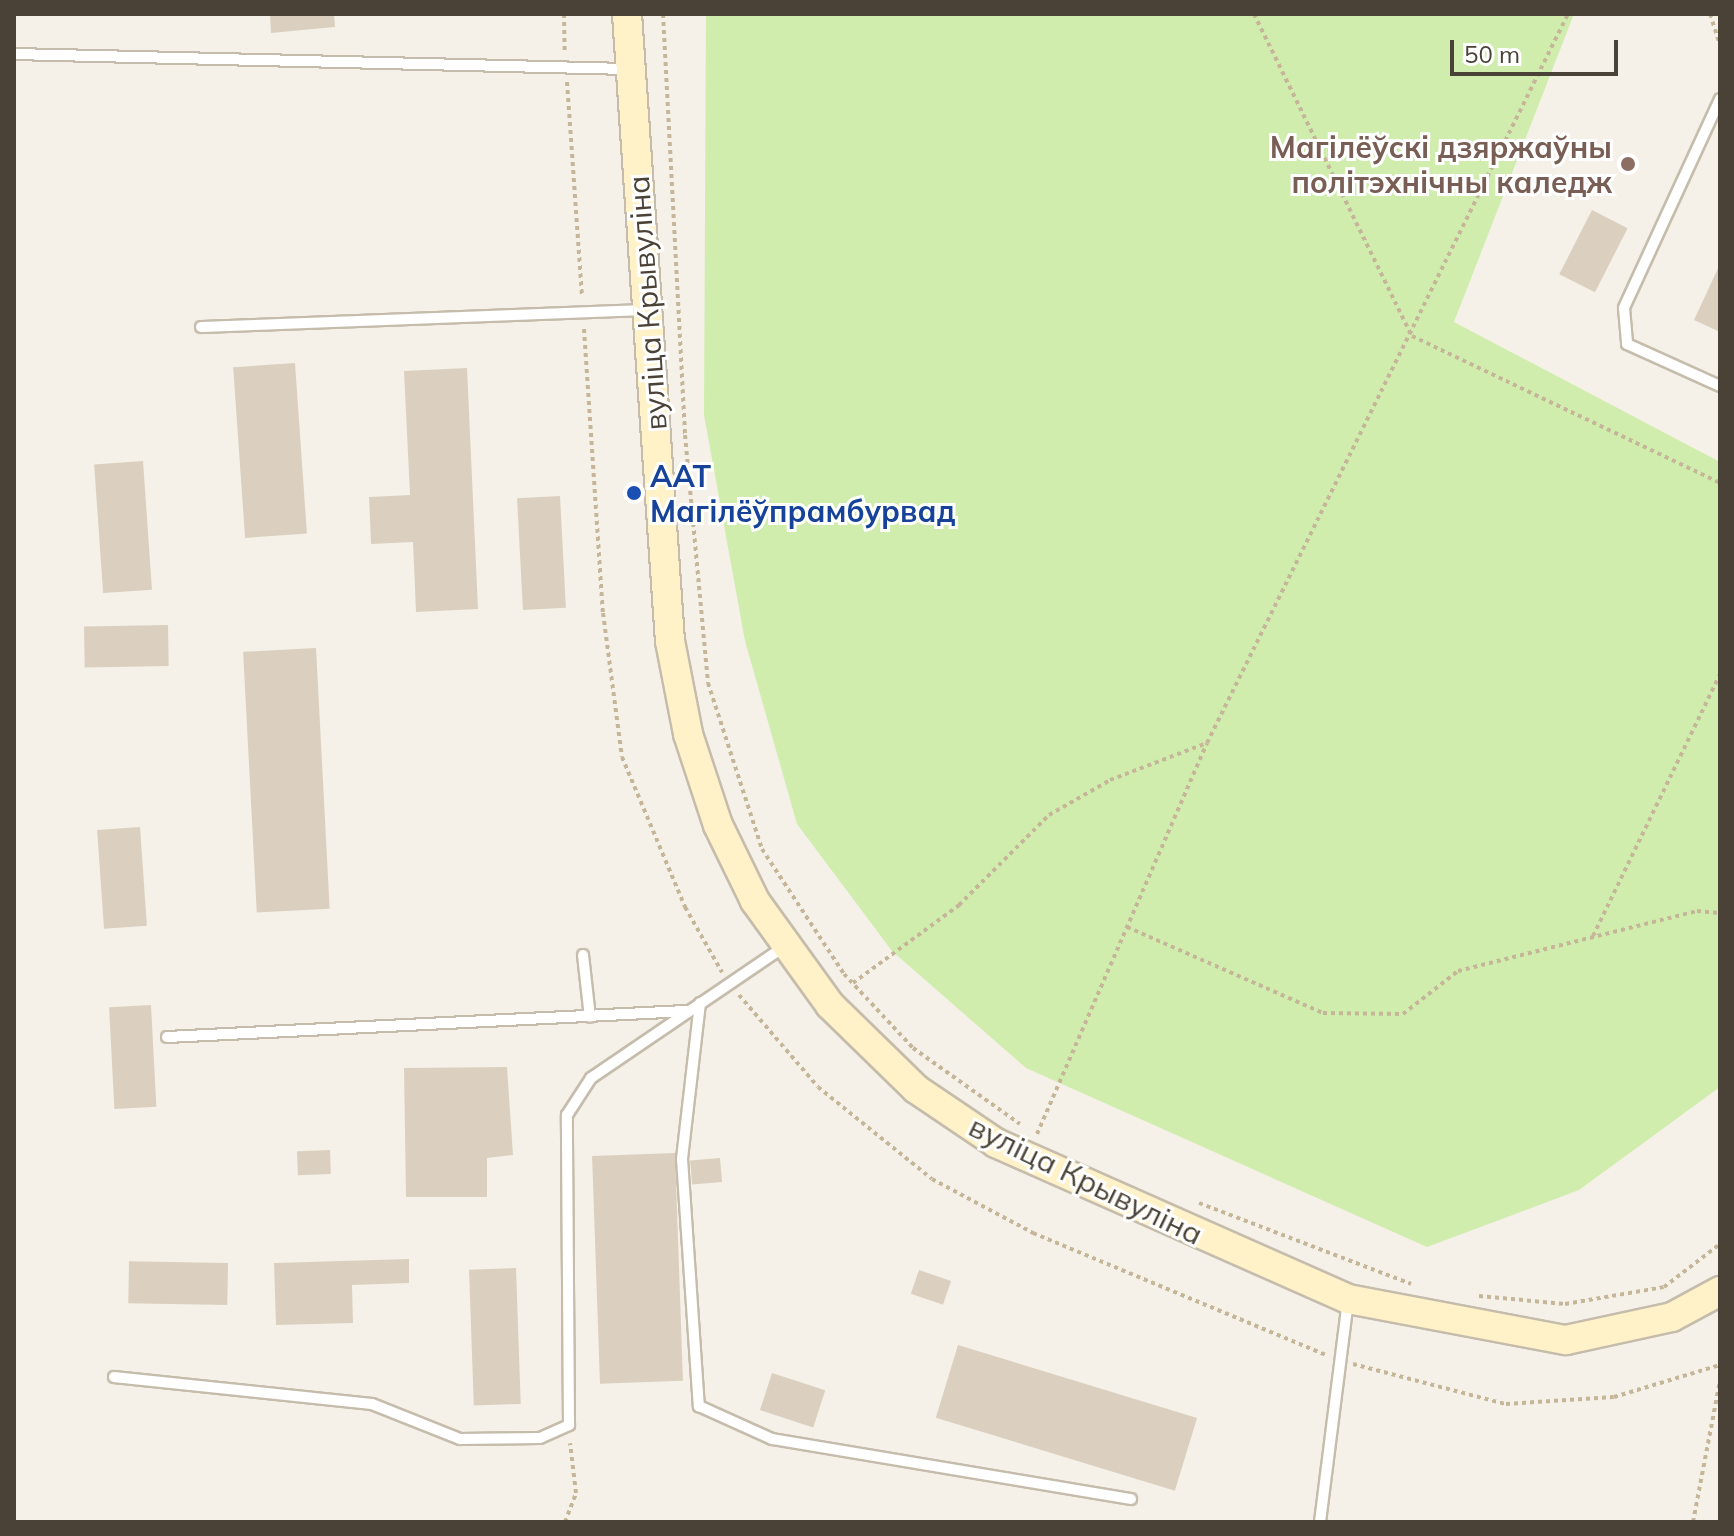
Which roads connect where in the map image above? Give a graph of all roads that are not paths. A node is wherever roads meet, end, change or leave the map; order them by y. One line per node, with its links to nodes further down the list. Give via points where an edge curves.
1 (627, 14): 3 (main road, вуліца Крывуліна)
2 (14, 54): 3 (lane)
3 (630, 69): 5 (main road, вуліца Крывуліна)
4 (1720, 99): 7 (lane, via 1624,308 1627,344)
5 (648, 310): 6 (lane); 8 (main road, вуліца Крывуліна, via 670,641 688,734 718,825)
6 (201, 327)
7 (1720, 386)
8 (784, 947): 10 (lane); 15 (main road, вуліца Крывуліна, via 916,1089 996,1143)
9 (583, 955): 12 (lane)
10 (700, 1003): 11 (lane); 17 (lane, via 682,1159 699,1406 772,1439)
11 (688, 1011): 12 (lane); 16 (lane, via 591,1078 567,1115 569,1425 540,1438 460,1439 372,1404)
12 (590, 1017): 13 (lane)
13 (167, 1037)
14 (1720, 1291): 15 (main road, вуліца Крывуліна, via 1672,1317 1566,1340)
15 (1348, 1299): 18 (lane)
16 (114, 1377)
17 (1131, 1499)
18 (1320, 1522)

